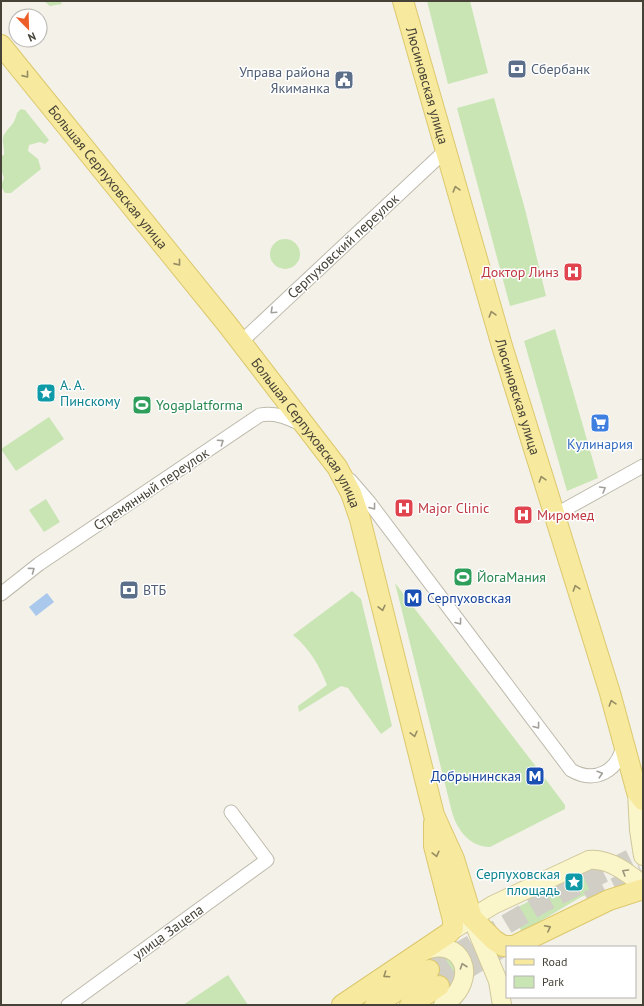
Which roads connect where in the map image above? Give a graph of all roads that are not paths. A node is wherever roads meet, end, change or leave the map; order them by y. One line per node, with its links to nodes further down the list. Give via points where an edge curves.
1 (403, 1): 3 (main road, Люсиновская улица)
2 (1, 45): 4 (main road, Большая Серпуховская улица, one-way to 4)
3 (445, 151): 4 (street, Серпуховский переулок, one-way to 4); 8 (main road, Люсиновская улица, one-way to 3)
4 (241, 342): 5 (main road, Большая Серпуховская улица)
5 (308, 426): 7 (main road, Большая Серпуховская улица); 9 (street, Стремянный переулок, one-way to 5, via 260,415 269,413 283,416)
6 (643, 466): 8 (street, one-way to 6)
7 (338, 467): 10 (street, one-way to 10, via 369,502 571,770 584,776 608,771 622,753); 13 (main road, Большая Серпуховская улица, one-way to 13, via 360,519)
8 (553, 516): 10 (main road, Люсиновская улица, one-way to 8)
9 (3, 589)
10 (623, 740): 11 (main road, Люсиновская улица)
11 (641, 797): 14 (main road, via 639,830)
12 (231, 812): 20 (street, улица Зацепа, via 267,860)
13 (434, 815): 17 (main road, Большая Серпуховская улица, via 448,846); 18 (main road, one-way to 18, via 434,846 453,920)
14 (643, 855)
15 (643, 885): 17 (main road, one-way to 17, via 628,873 606,862 589,860 493,905)
16 (643, 889): 17 (main road, one-way to 16, via 494,940 503,946 514,946 609,900)
17 (472, 918): 18 (main road); 25 (main road, via 498,981)
18 (451, 932): 19 (main road)
19 (429, 970): 21 (main road, one-way to 21); 22 (main road); 23 (main road); 24 (main road, one-way to 19, via 458,993 463,985 465,974 462,962 455,954 441,948 427,950)
20 (68, 1005)
21 (342, 1005)
22 (375, 1005)
23 (410, 1005)
24 (443, 1005)
25 (502, 1005)

